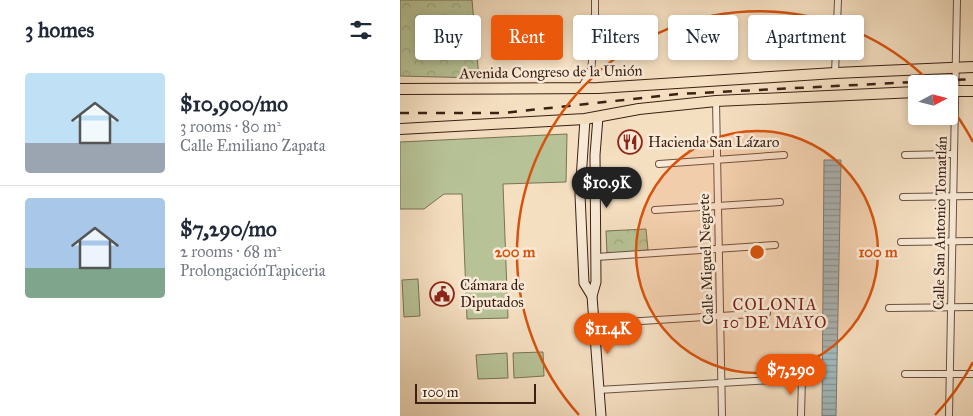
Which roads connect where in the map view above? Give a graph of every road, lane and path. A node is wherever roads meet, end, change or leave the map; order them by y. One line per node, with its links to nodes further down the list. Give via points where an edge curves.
1 (595, 0): 8 (street, via 591,72)
2 (838, 0): 6 (street)
3 (958, 0): 5 (street, Calle San Antonio Tomatlán)
4 (973, 67): 5 (main road, Avenida Congreso de la Unión)
5 (956, 68): 6 (main road, Avenida Congreso de la Unión); 7 (street, Calle San Antonio Tomatlán)
6 (835, 73): 8 (main road, Avenida Congreso de la Unión)
7 (955, 75)
8 (581, 88): 9 (main road, Avenida Congreso de la Unión)
9 (400, 89)
10 (958, 91): 11 (main road)
11 (973, 91)
12 (908, 92): 13 (main road)
13 (716, 101): 14 (main road); 21 (street, Calle Miguel Negrete)
14 (598, 117): 15 (main road); 34 (street)
15 (585, 119): 17 (main road); 35 (street, via 580,195 584,283)
16 (953, 125): 18 (street, Calle San Antonio Tomatlán)
17 (400, 129)
18 (954, 154): 20 (street); 25 (street, Calle San Antonio Tomatlán)
19 (784, 155): 21 (street)
20 (904, 155)
21 (716, 160): 22 (street); 27 (street, Calle Miguel Negrete)
22 (659, 164)
23 (973, 196): 25 (street)
24 (902, 197): 25 (street)
25 (953, 197): 29 (street, Calle San Antonio Tomatlán)
26 (780, 202): 27 (street)
27 (717, 206): 28 (street); 33 (street, Calle Miguel Negrete)
28 (655, 210)
29 (952, 241): 30 (street); 31 (street); 36 (street, Calle San Antonio Tomatlán)
30 (973, 241)
31 (901, 242)
32 (776, 245): 33 (street)
33 (719, 250): 34 (street); 40 (street, Calle Miguel Negrete)
34 (596, 257): 35 (street, via 596,282)
35 (592, 296): 41 (street)
36 (952, 307): 37 (street); 38 (street); 43 (street, Calle San Antonio Tomatlán)
37 (973, 307)
38 (889, 308)
39 (767, 313): 40 (street)
40 (721, 316): 41 (street); 47 (street, Calle Miguel Negrete)
41 (594, 324): 48 (street)
42 (906, 374): 43 (street)
43 (951, 374): 44 (street); 52 (street, Calle San Antonio Tomatlán)
44 (973, 374)
45 (802, 377): 51 (street)
46 (773, 380): 47 (street)
47 (722, 382): 48 (street); 50 (street, Calle Miguel Negrete)
48 (598, 390): 49 (street)
49 (601, 416)
50 (722, 416)
51 (800, 416)
52 (949, 416)

